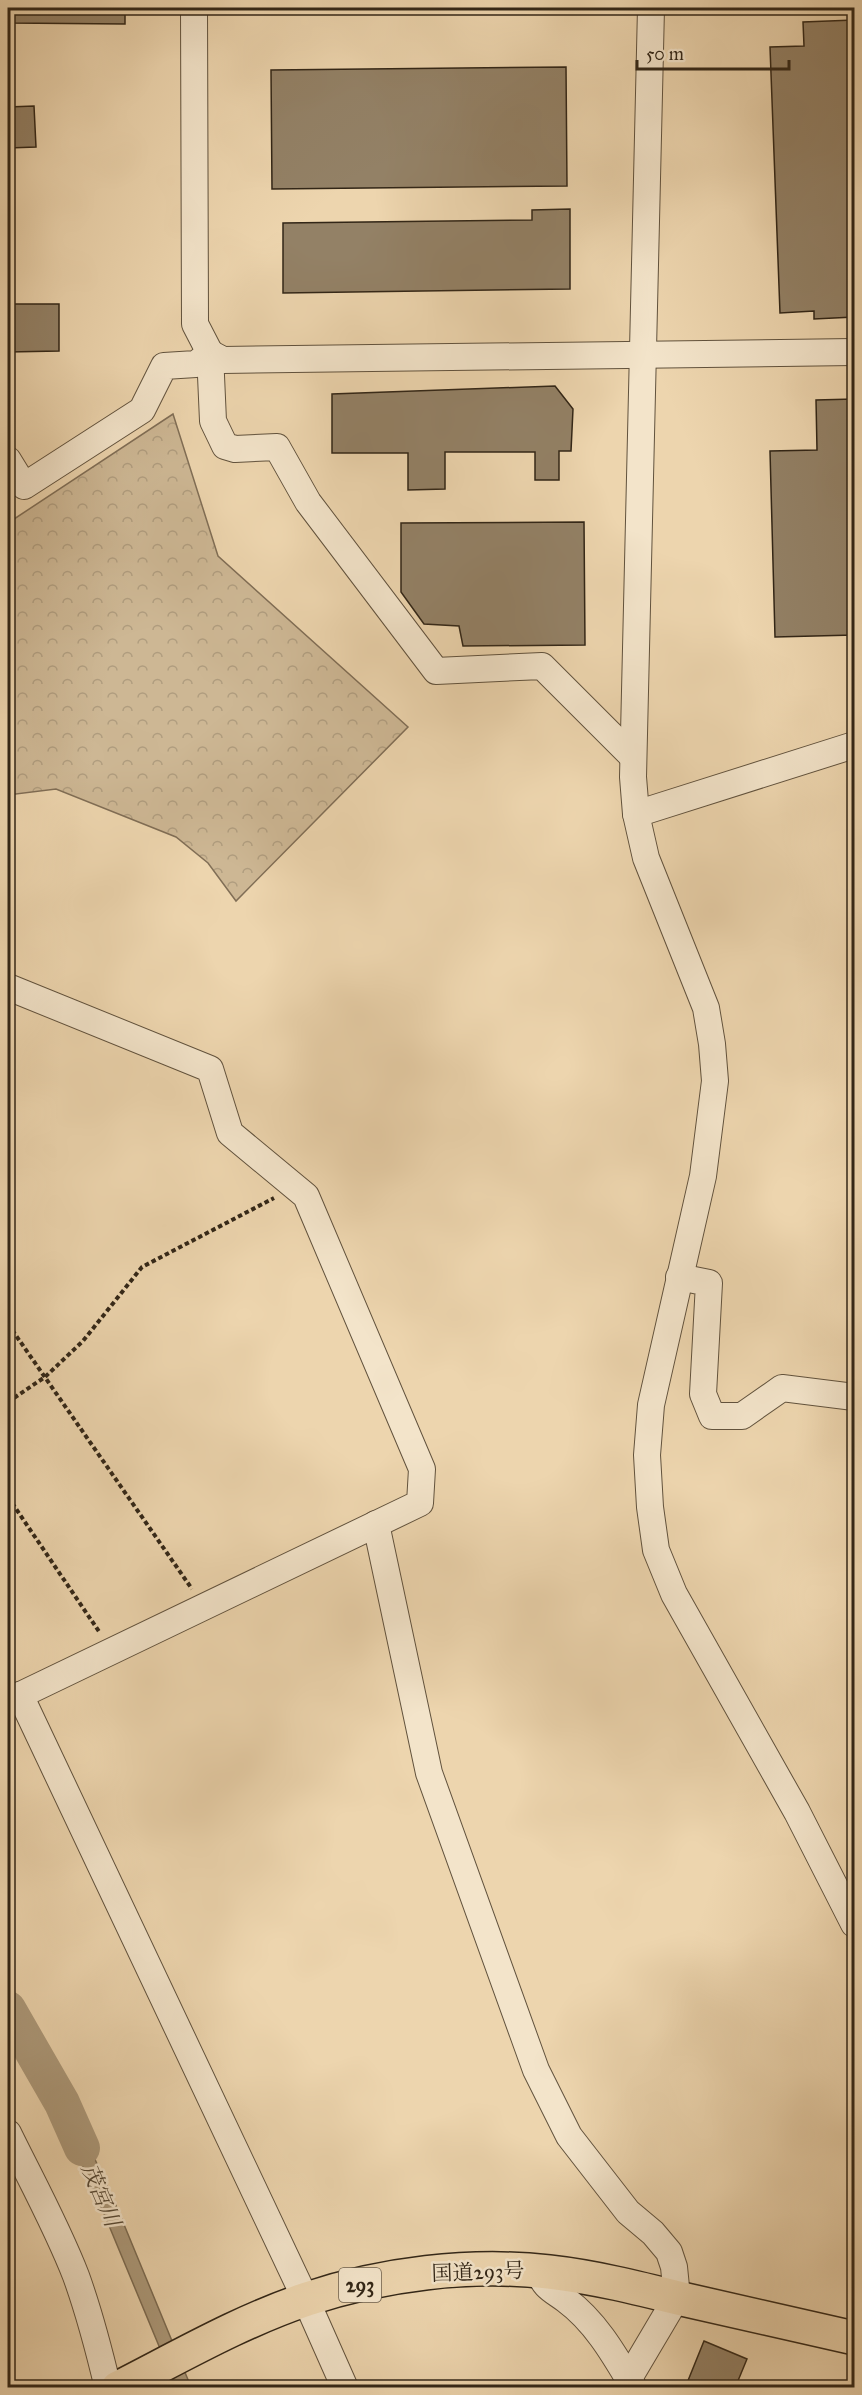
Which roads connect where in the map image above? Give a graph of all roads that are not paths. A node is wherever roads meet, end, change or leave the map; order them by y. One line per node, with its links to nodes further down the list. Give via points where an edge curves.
1 (194, 8): 4 (street, via 195,324)
2 (651, 8): 5 (street)
3 (855, 352): 5 (street)
4 (210, 353): 5 (street, via 223,360); 6 (street, via 196,364 164,366 142,410 24,486); 8 (street, via 213,421 225,446 277,447 308,502 436,671 542,666)
5 (644, 355): 8 (street)
6 (8, 460)
7 (855, 745): 9 (street)
8 (633, 758): 9 (street)
9 (636, 814): 11 (street, via 656,886 706,1008 712,1044 715,1081 711,1122 703,1176)
10 (8, 987): 13 (street, via 210,1070 230,1132 306,1196 422,1469 420,1503)
11 (679, 1277): 12 (street, via 709,1283 703,1394 712,1416 742,1416 782,1388); 15 (street, via 651,1405 647,1455 656,1550 674,1594 797,1812)
12 (855, 1397)
13 (376, 1524): 14 (street); 18 (street, via 429,1773 536,2070 569,2136 628,2212 669,2252)
14 (14, 1698): 19 (street)
15 (855, 1924)
16 (8, 2133): 22 (street, via 76,2276 96,2340)
17 (554, 2272): 18 (highway, 国道293号 / 293); 19 (highway, 国道293号 / 293, via 486,2269 427,2274 384,2280); 21 (street, via 548,2289 565,2299 596,2329)
18 (677, 2297): 20 (highway, 国道293号 / 293); 21 (street)
19 (306, 2300): 22 (highway, 国道293号 / 293, via 235,2329); 23 (street)
20 (855, 2338)
21 (631, 2383)
22 (118, 2386)
23 (345, 2388)

